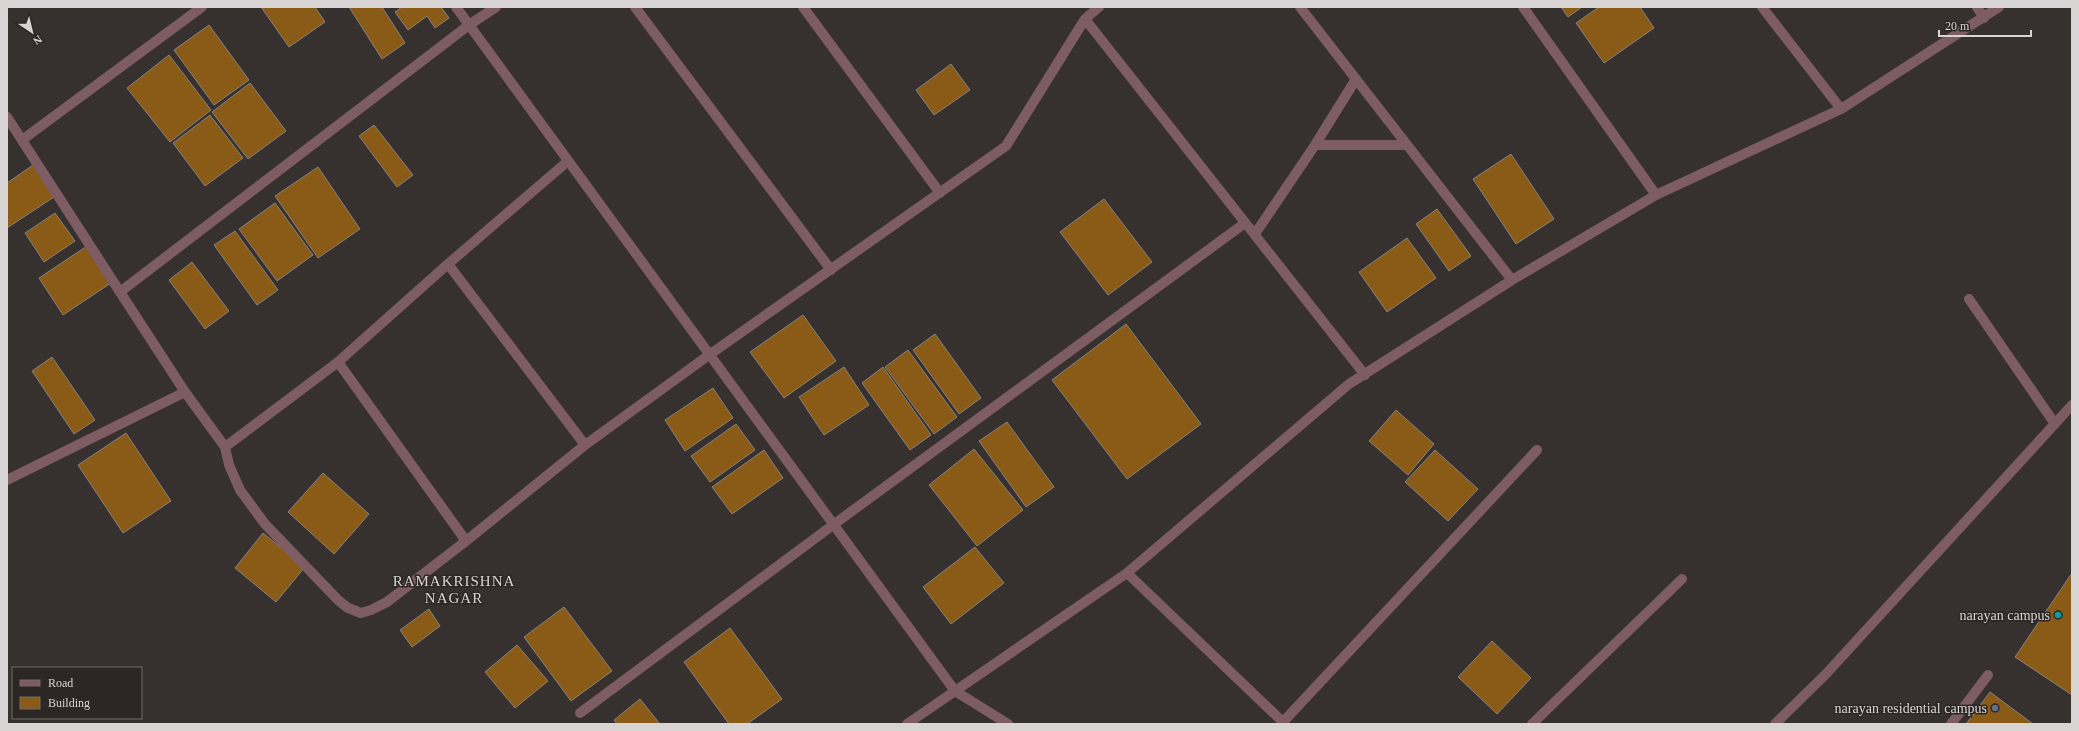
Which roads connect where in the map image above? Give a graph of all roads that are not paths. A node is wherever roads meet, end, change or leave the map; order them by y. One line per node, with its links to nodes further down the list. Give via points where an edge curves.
1 (202, 7): 18 (street)
2 (456, 7): 14 (street)
3 (496, 7): 14 (street)
4 (635, 7): 27 (street)
5 (803, 7): 22 (street)
6 (1100, 7): 13 (street)
7 (1300, 7): 15 (street)
8 (1523, 7): 23 (street)
9 (1762, 7): 16 (street)
10 (1977, 7): 12 (street)
11 (1999, 7): 12 (street)
12 (1984, 18): 16 (street)
13 (1085, 19): 22 (street, via 1006,146); 24 (street)
14 (469, 25): 21 (street); 29 (street)
15 (1356, 79): 19 (street); 20 (street)
16 (1841, 109): 23 (street)
17 (7, 116): 18 (street)
18 (22, 140): 29 (street)
19 (1315, 145): 20 (street); 25 (street)
20 (1407, 145): 28 (street)
21 (568, 161): 26 (street); 31 (street)
22 (940, 193): 27 (street)
23 (1656, 195): 28 (street)
24 (1245, 223): 25 (street); 41 (street)
25 (1255, 234): 33 (street)
26 (448, 264): 32 (street); 37 (street)
27 (831, 270): 31 (street)
28 (1512, 280): 33 (street)
29 (120, 292): 34 (street)
30 (1969, 299): 36 (street)
31 (709, 355): 37 (street); 41 (street)
32 (338, 362): 38 (street); 42 (street)
33 (1365, 375): 43 (street, via 1350,384)
34 (185, 392): 38 (street); 40 (street)
35 (2072, 406): 36 (street)
36 (2055, 424): 52 (street, via 1826,674)
37 (585, 445): 42 (street)
38 (225, 447): 42 (street, via 229,465 240,490 265,524 348,608 361,613 387,602)
39 (1537, 450): 48 (street)
40 (7, 480)
41 (833, 525): 46 (street); 47 (street)
42 (466, 542)
43 (1127, 573): 46 (street); 48 (street)
44 (1682, 579): 51 (street)
45 (1988, 675): 53 (street)
46 (955, 691): 49 (street); 50 (street)
47 (580, 713)
48 (1284, 723)
49 (907, 724)
50 (1008, 724)
51 (1532, 724)
52 (1775, 724)
53 (1951, 724)

